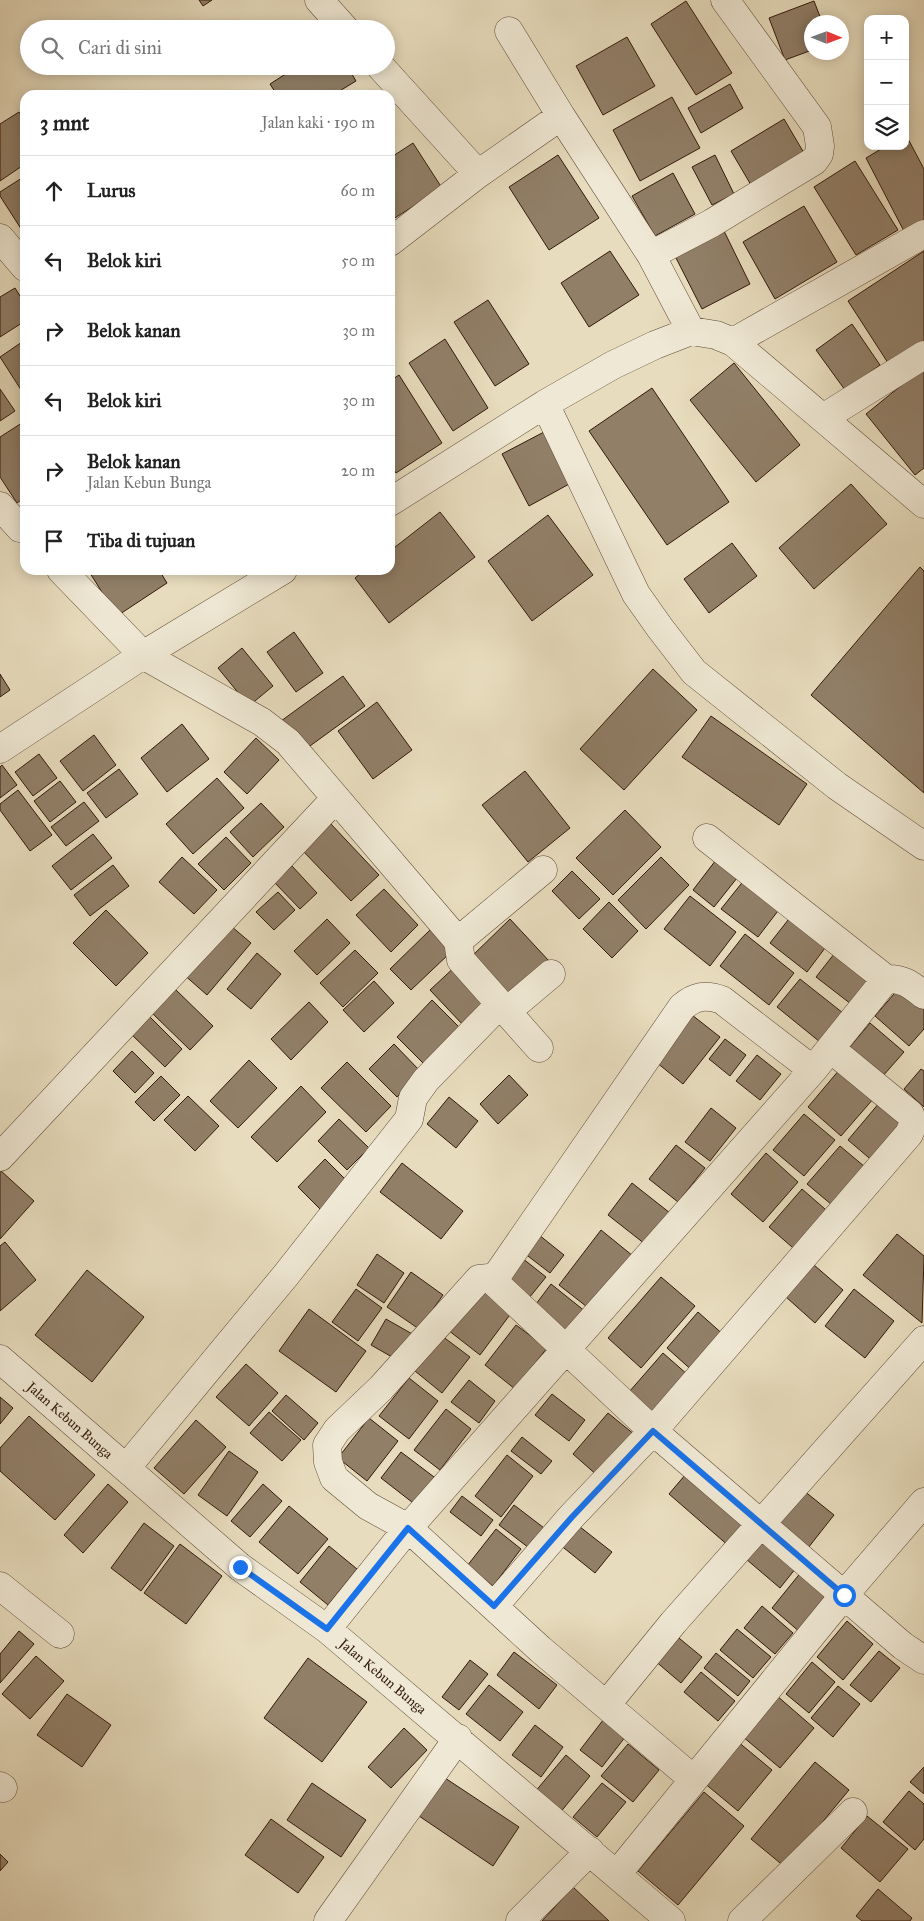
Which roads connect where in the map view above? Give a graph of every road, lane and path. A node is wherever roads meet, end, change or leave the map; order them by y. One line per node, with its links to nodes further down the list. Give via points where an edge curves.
1 (319, 0): 3 (street)
2 (725, 0): 11 (street, via 817,127 821,137 819,154 814,161 776,185)
3 (337, 20)
4 (509, 31): 6 (street)
5 (388, 75): 7 (street)
6 (561, 116): 7 (street); 11 (street)
7 (478, 174): 10 (street)
8 (924, 234): 14 (street)
9 (0, 238): 12 (street)
10 (395, 238)
11 (651, 255): 13 (street)
12 (20, 261)
13 (691, 331): 14 (street); 16 (street, via 614,365)
14 (733, 342): 17 (street)
15 (924, 355): 17 (street)
16 (545, 404): 18 (street); 28 (street, via 636,594 694,672 837,786)
17 (823, 418): 19 (street)
18 (395, 499)
19 (924, 504)
20 (0, 506): 21 (street)
21 (20, 526)
22 (66, 575): 24 (street)
23 (275, 575): 24 (street)
24 (143, 654): 25 (street); 26 (street, via 262,722 288,742)
25 (0, 749)
26 (335, 799): 30 (street); 38 (street)
27 (707, 838): 32 (street)
28 (924, 846)
29 (543, 870): 30 (street)
30 (458, 941): 34 (street, via 461,960)
31 (551, 974): 34 (street)
32 (886, 979): 33 (street, via 909,983); 36 (street)
33 (924, 995)
34 (502, 1008): 35 (street); 44 (street, via 426,1080 414,1098 409,1119 286,1275)
35 (539, 1048)
36 (831, 1049): 37 (street); 43 (street, via 907,1111 912,1118 912,1128 849,1206)
37 (813, 1070): 39 (street, via 722,1000 712,996 692,999 682,1007); 41 (street)
38 (0, 1157)
39 (493, 1281): 41 (street); 47 (street, via 479,1279 327,1445 328,1462 334,1478 368,1506)
40 (924, 1340): 46 (street)
41 (567, 1351): 43 (street); 47 (street)
42 (0, 1359): 44 (street, Jalan Kebun Bunga)
43 (653, 1431): 46 (street); 50 (street)
44 (126, 1468): 51 (street, Jalan Kebun Bunga, via 240,1567)
45 (924, 1502): 49 (street)
46 (762, 1524): 49 (street); 54 (street)
47 (408, 1528): 50 (street); 51 (street)
48 (0, 1586): 52 (street)
49 (844, 1595): 53 (street); 56 (street)
50 (494, 1606): 54 (street)
51 (327, 1629): 55 (street, Jalan Kebun Bunga)
52 (60, 1634)
53 (924, 1660)
54 (606, 1704): 56 (street)
55 (458, 1738): 58 (street, Jalan Kebun Bunga); 60 (street)
56 (693, 1780): 59 (street)
57 (853, 1812): 63 (street)
58 (590, 1851): 59 (street, Jalan Kebun Bunga); 61 (street)
59 (616, 1874): 62 (street, Jalan Kebun Bunga)
60 (328, 1921)
61 (520, 1921)
62 (671, 1921)
63 (742, 1921)

